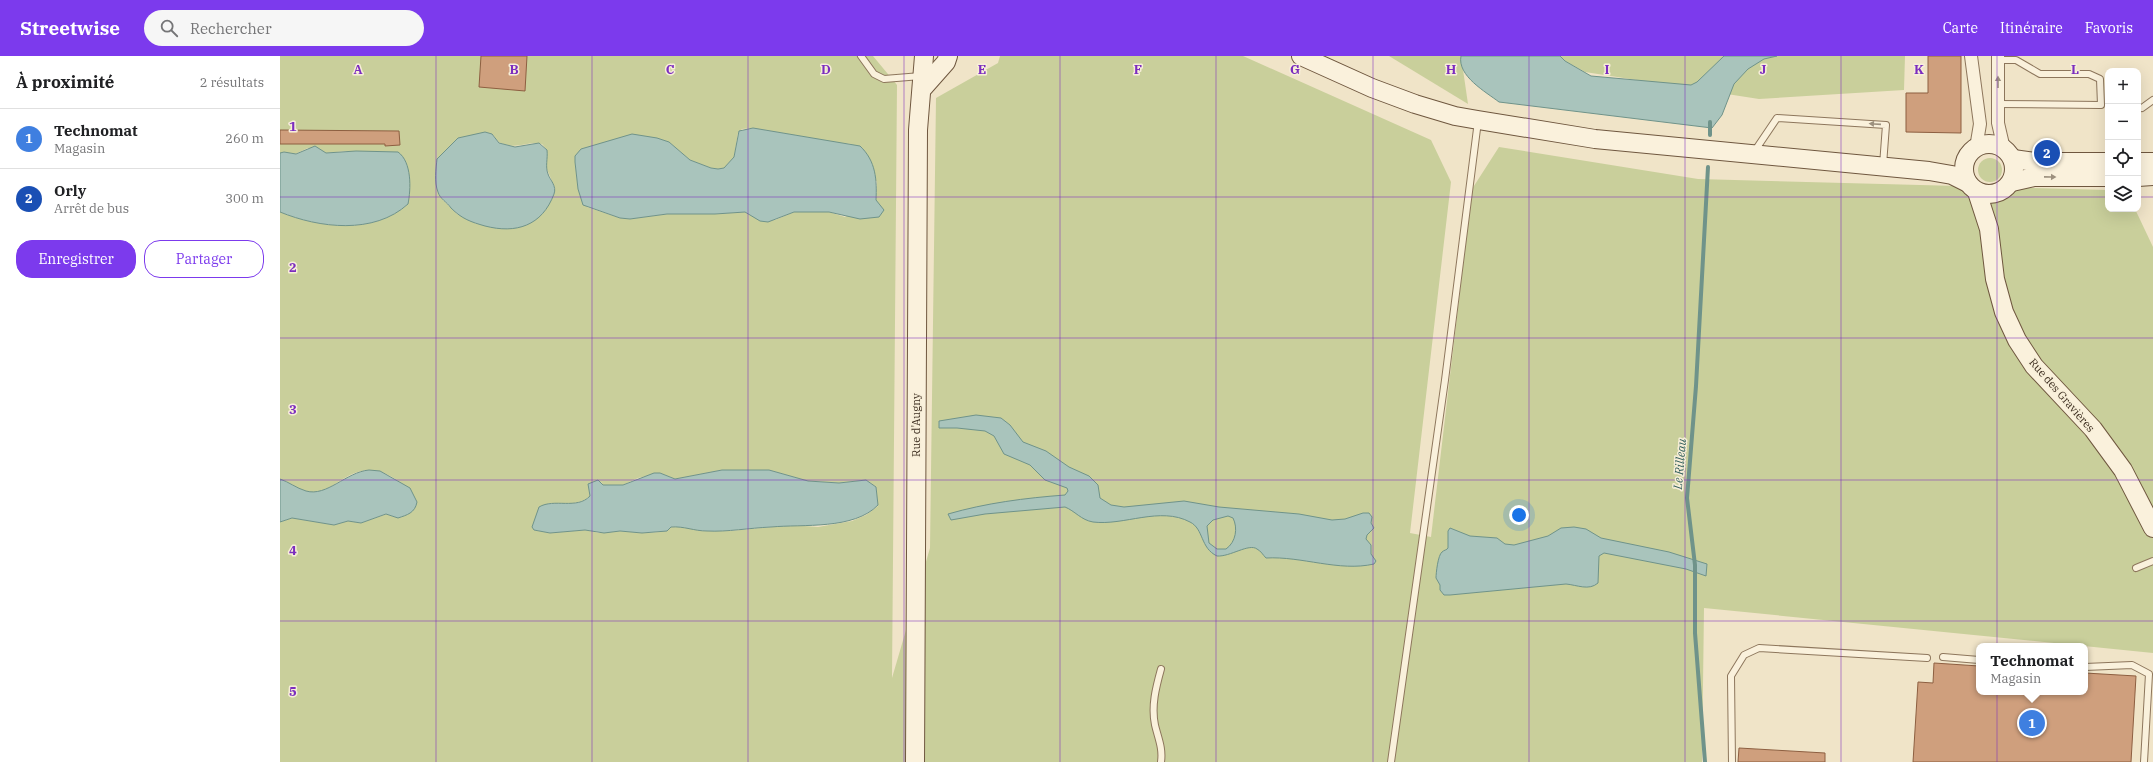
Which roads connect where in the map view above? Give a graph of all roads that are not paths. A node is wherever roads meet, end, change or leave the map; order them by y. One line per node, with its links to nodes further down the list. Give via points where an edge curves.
1 (861, 56): 7 (lane, via 874,74 884,79)
2 (924, 56): 7 (main road, Rue d'Augny)
3 (948, 56): 7 (main road, via 946,62)
4 (1301, 56): 11 (main road, via 1415,104)
5 (1971, 56): 12 (street, via 1980,124)
6 (1998, 58): 9 (street, one-way to 6); 9 (lane, via 2016,60 2040,74 2090,74 2100,80 2100,105)
7 (923, 82): 34 (main road, Rue d'Augny, via 918,138)
8 (2153, 100): 10 (lane)
9 (1998, 104): 13 (street, via 1998,123)
10 (2142, 108)
11 (1478, 120): 14 (main road, via 1595,139); 36 (lane, via 1445,380)
12 (1971, 153): 13 (main road, via 1990,144); 19 (main road, via 1951,165); 24 (main road, via 1964,171)
13 (2008, 154): 15 (main road, via 2042,162); 23 (main road, via 2015,168)
14 (1752, 155): 18 (main road); 18 (lane, one-way to 14, via 1886,125 1777,118)
15 (2105, 162)
16 (2141, 162): 17 (main road)
17 (2153, 162)
18 (1883, 167): 19 (main road)
19 (1929, 170): 24 (main road, via 1952,175)
20 (2153, 176): 22 (main road)
21 (2105, 177): 23 (main road, one-way to 21, via 2034,177)
22 (2141, 177)
23 (2007, 186): 24 (main road, via 1990,195); 25 (main road, Rue des Gravières)
24 (1972, 187): 25 (main road, Rue des Gravières)
25 (1989, 229): 26 (main road, Rue des Gravières, via 1995,279 2004,312 2017,340 2034,366 2092,429 2118,464)
26 (2153, 528)
27 (2153, 561): 28 (lane)
28 (2136, 568)
29 (1943, 657): 31 (lane)
30 (1928, 658): 37 (lane, via 1759,648 1750,651 1739,660 1731,676)
31 (1976, 660)
32 (2088, 667): 38 (lane, via 2132,665 2149,674)
33 (1160, 669): 35 (lane, via 1154,709 1155,725 1161,744)
34 (915, 762)
35 (1161, 762)
36 (1391, 762)
37 (1732, 762)
38 (2144, 762)

